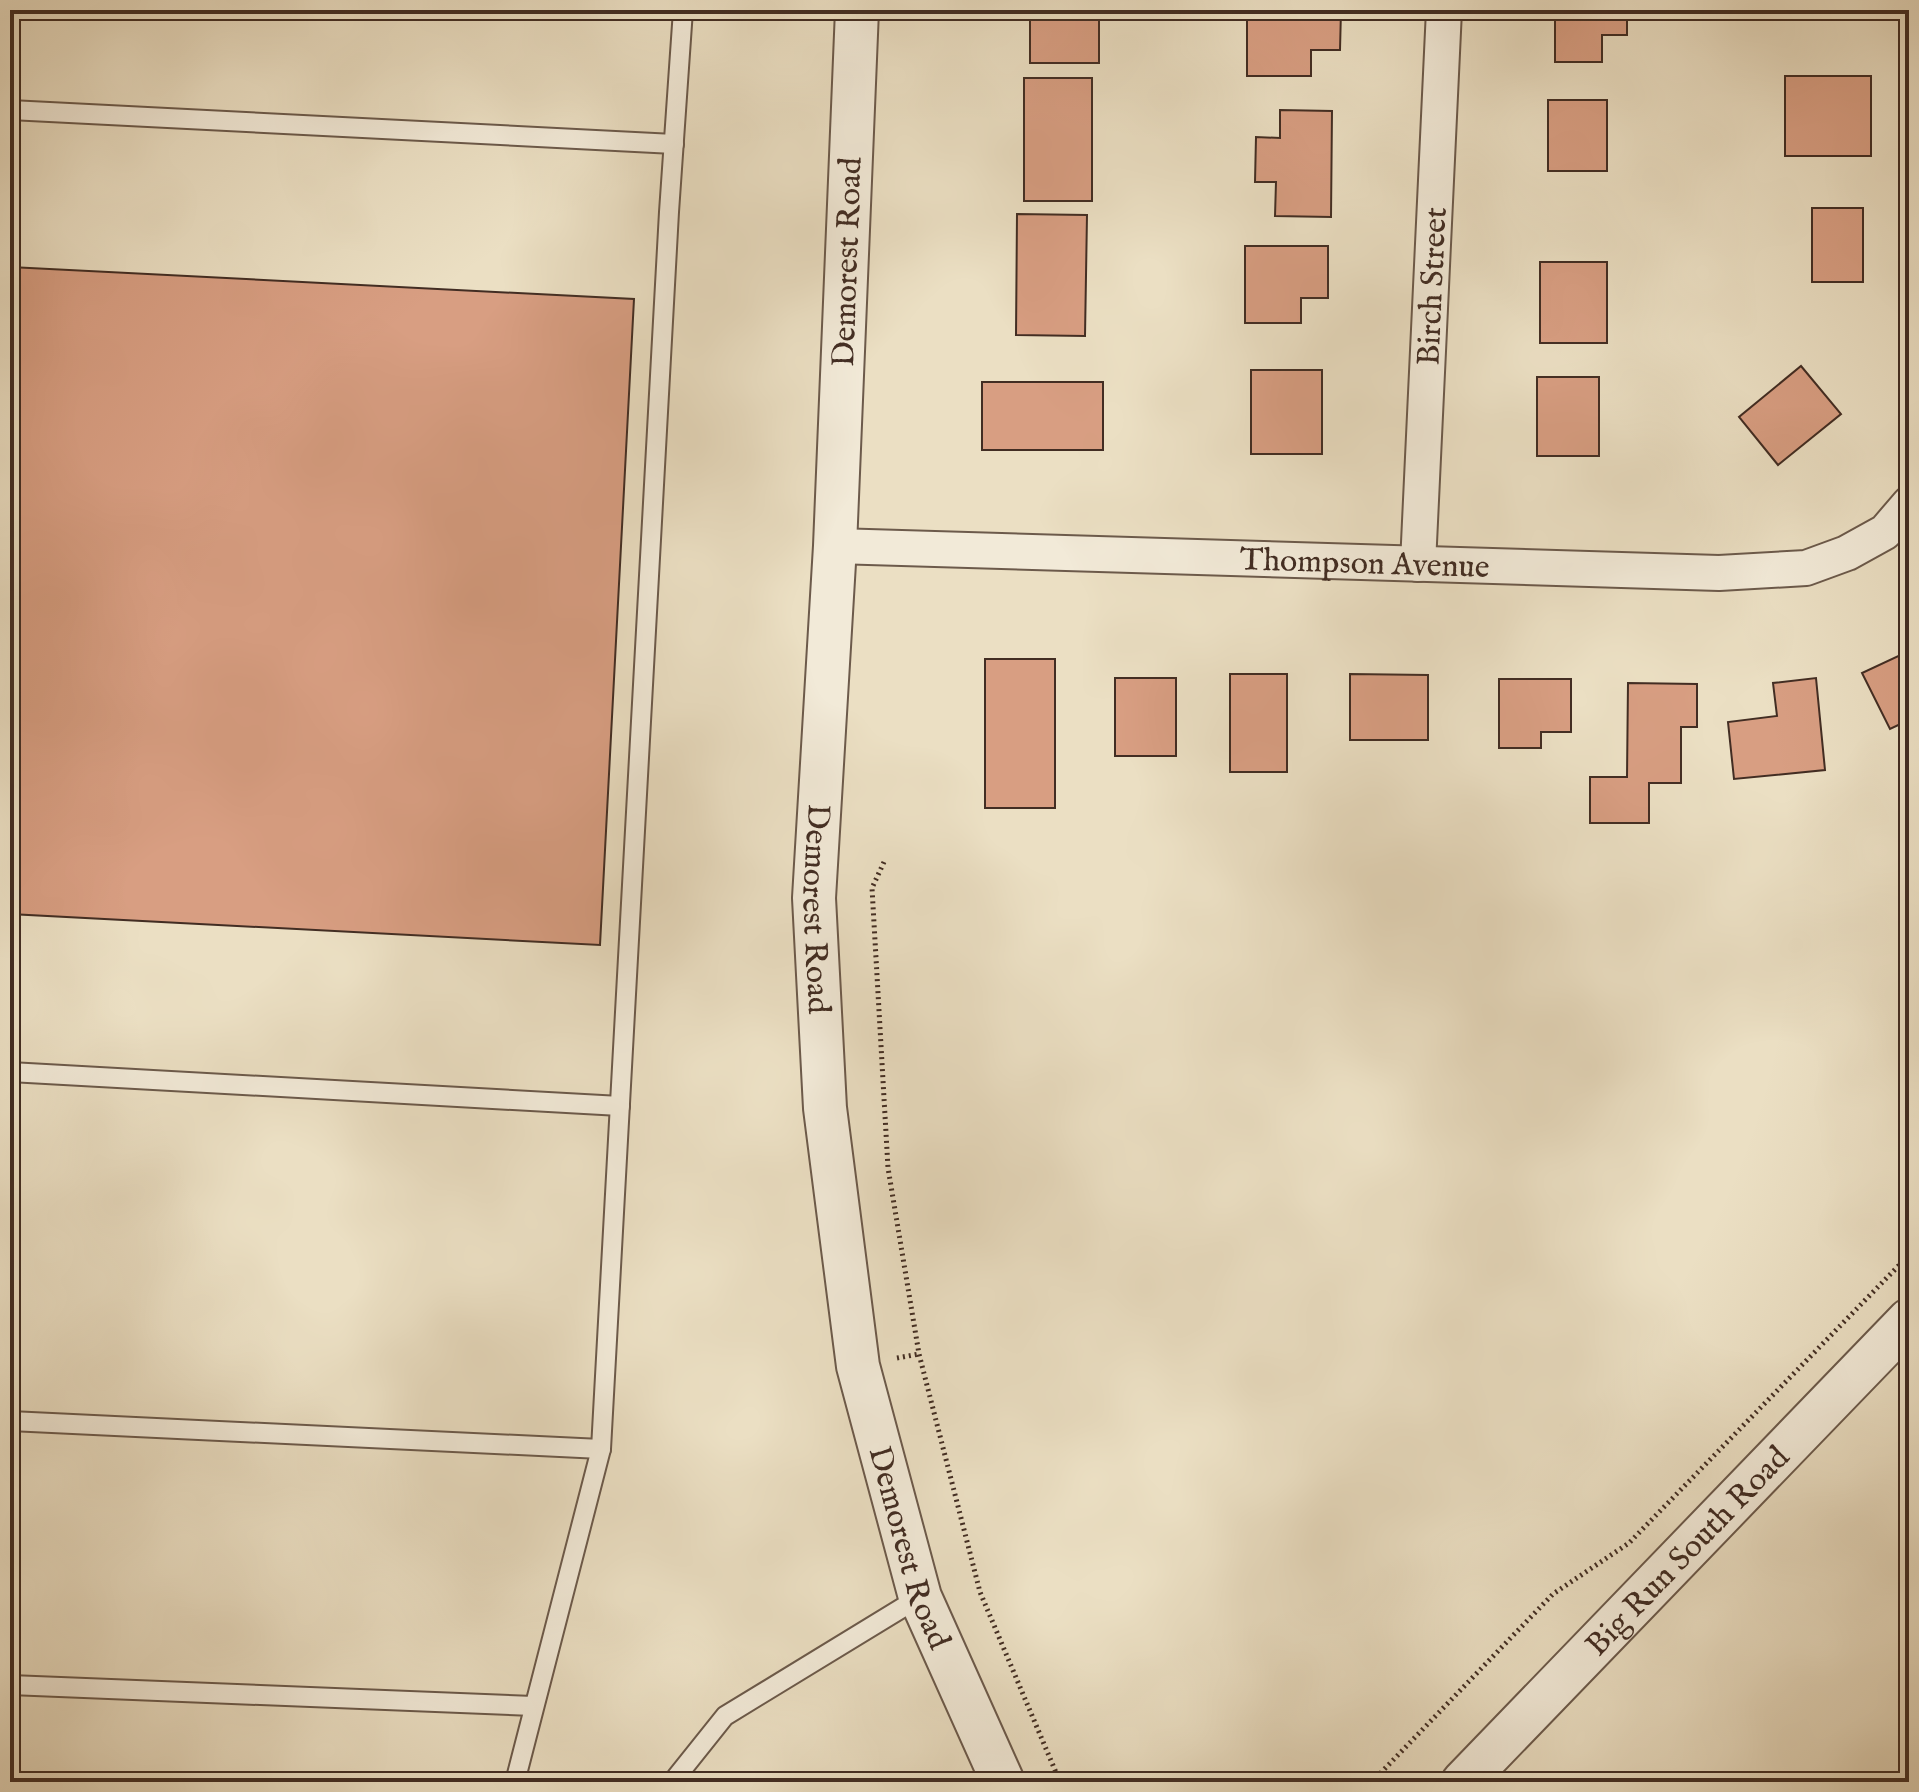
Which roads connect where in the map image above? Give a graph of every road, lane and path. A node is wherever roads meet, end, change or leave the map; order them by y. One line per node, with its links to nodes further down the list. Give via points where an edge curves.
1 (683, 10): 5 (lane)
2 (857, 10): 7 (street, Demorest Road)
3 (1444, 10): 8 (street, Birch Street)
4 (10, 110): 5 (lane)
5 (674, 144): 11 (lane)
6 (1909, 504): 8 (street, Thompson Avenue, via 1885,532 1806,568 1719,573)
7 (835, 546): 8 (street, Thompson Avenue); 16 (street, Demorest Road, via 814,898 825,1108 858,1366)
8 (1418, 564)
9 (884, 862): 22 (path, via 872,888 888,1168 919,1354 980,1592)
10 (10, 1072): 11 (lane)
11 (620, 1106): 15 (lane)
12 (1909, 1255): 23 (path, via 1629,1543 1553,1594)
13 (1909, 1320): 24 (street, Big Run South Road)
14 (10, 1421): 15 (lane)
15 (601, 1449): 18 (lane)
16 (920, 1597): 20 (lane, via 725,1716); 21 (street, Demorest Road)
17 (10, 1685): 18 (lane)
18 (533, 1706): 19 (lane)
19 (515, 1782)
20 (675, 1782)
21 (1003, 1782)
22 (1060, 1782)
23 (1372, 1782)
24 (1463, 1782)

